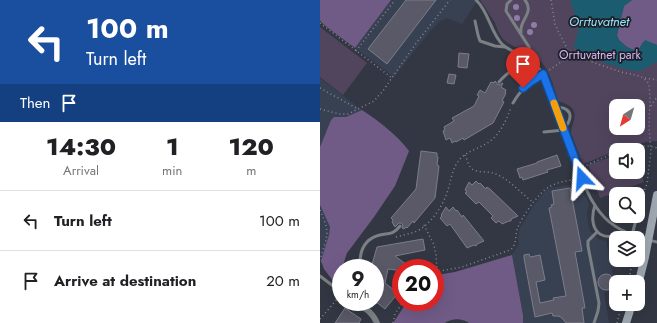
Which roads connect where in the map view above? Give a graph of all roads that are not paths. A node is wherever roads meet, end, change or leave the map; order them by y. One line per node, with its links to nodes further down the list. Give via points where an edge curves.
1 (476, 0): 6 (lane, via 482,5 498,38)
2 (510, 0): 5 (lane, via 506,10)
3 (525, 0): 5 (lane, via 529,10 520,30)
4 (475, 22): 6 (lane, via 480,41)
5 (522, 36): 7 (lane)
6 (505, 46): 7 (lane)
7 (531, 60): 8 (lane)
8 (543, 74): 10 (lane); 12 (lane)
9 (499, 82): 10 (lane, via 510,71 518,71)
10 (530, 82): 11 (lane)
11 (512, 103)
12 (556, 108): 13 (lane); 13 (lane, via 565,108 569,112 569,121)
13 (564, 130): 14 (lane); 16 (lane)
14 (544, 132)
15 (657, 195): 22 (main road)
16 (595, 205): 18 (lane, via 605,218); 19 (lane, via 592,220)
17 (400, 226): 24 (lane, via 395,232 371,239 362,250)
18 (624, 231)
19 (597, 232): 20 (lane); 31 (lane, via 588,241 599,303)
20 (609, 236)
21 (645, 239): 22 (lane)
22 (648, 240): 23 (lane); 25 (main road)
23 (657, 242)
24 (360, 259)
25 (640, 275)
26 (320, 276): 27 (lane)
27 (332, 286)
28 (369, 311): 30 (street)
29 (630, 311): 32 (main road)
30 (377, 323)
31 (594, 323)
32 (626, 323)

